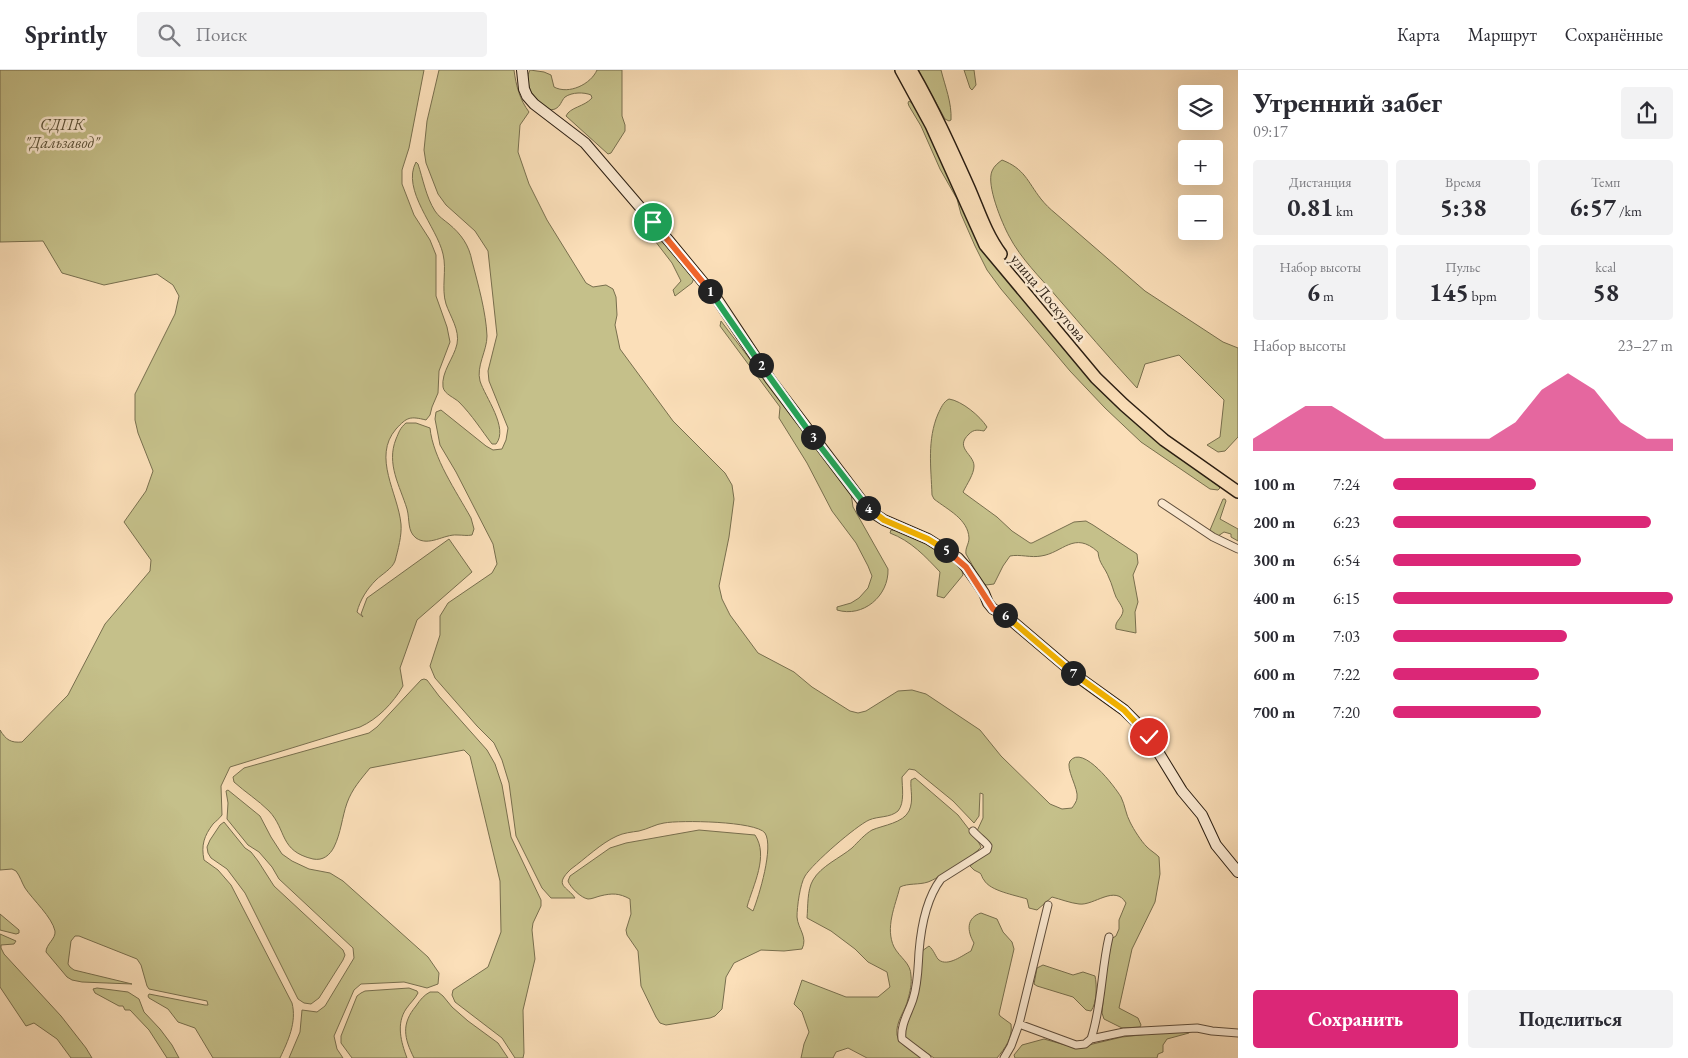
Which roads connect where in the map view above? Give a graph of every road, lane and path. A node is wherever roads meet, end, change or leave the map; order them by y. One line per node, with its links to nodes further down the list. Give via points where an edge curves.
1 (522, 70): 9 (street, via 524,89 534,104 585,143 670,241 717,299 770,378 862,501 884,520 928,539 958,558 993,609 1005,615 1078,677 1124,710 1149,737 1182,791 1202,815 1216,845)
2 (901, 70): 5 (main road, улица Лоскутова, via 931,125 985,245 1096,378 1164,440)
3 (911, 70): 4 (main road, улица Лоскутова, via 933,110 986,229 1006,262 1116,389 1157,426)
4 (1238, 483)
5 (1238, 492)
6 (1162, 504): 7 (street, via 1203,532)
7 (1238, 549)
8 (973, 831): 15 (street, via 987,842 987,850 941,879 936,886 921,935 913,998 901,1032 902,1039)
9 (1238, 872)
10 (1048, 905): 12 (street)
11 (1109, 937): 14 (street, via 1097,1019)
12 (1019, 1024): 14 (street, via 1076,1045 1085,1044); 16 (street)
13 (1238, 1033): 14 (street, via 1196,1028 1124,1032)
14 (1090, 1039)
15 (927, 1058)
16 (1004, 1058)

